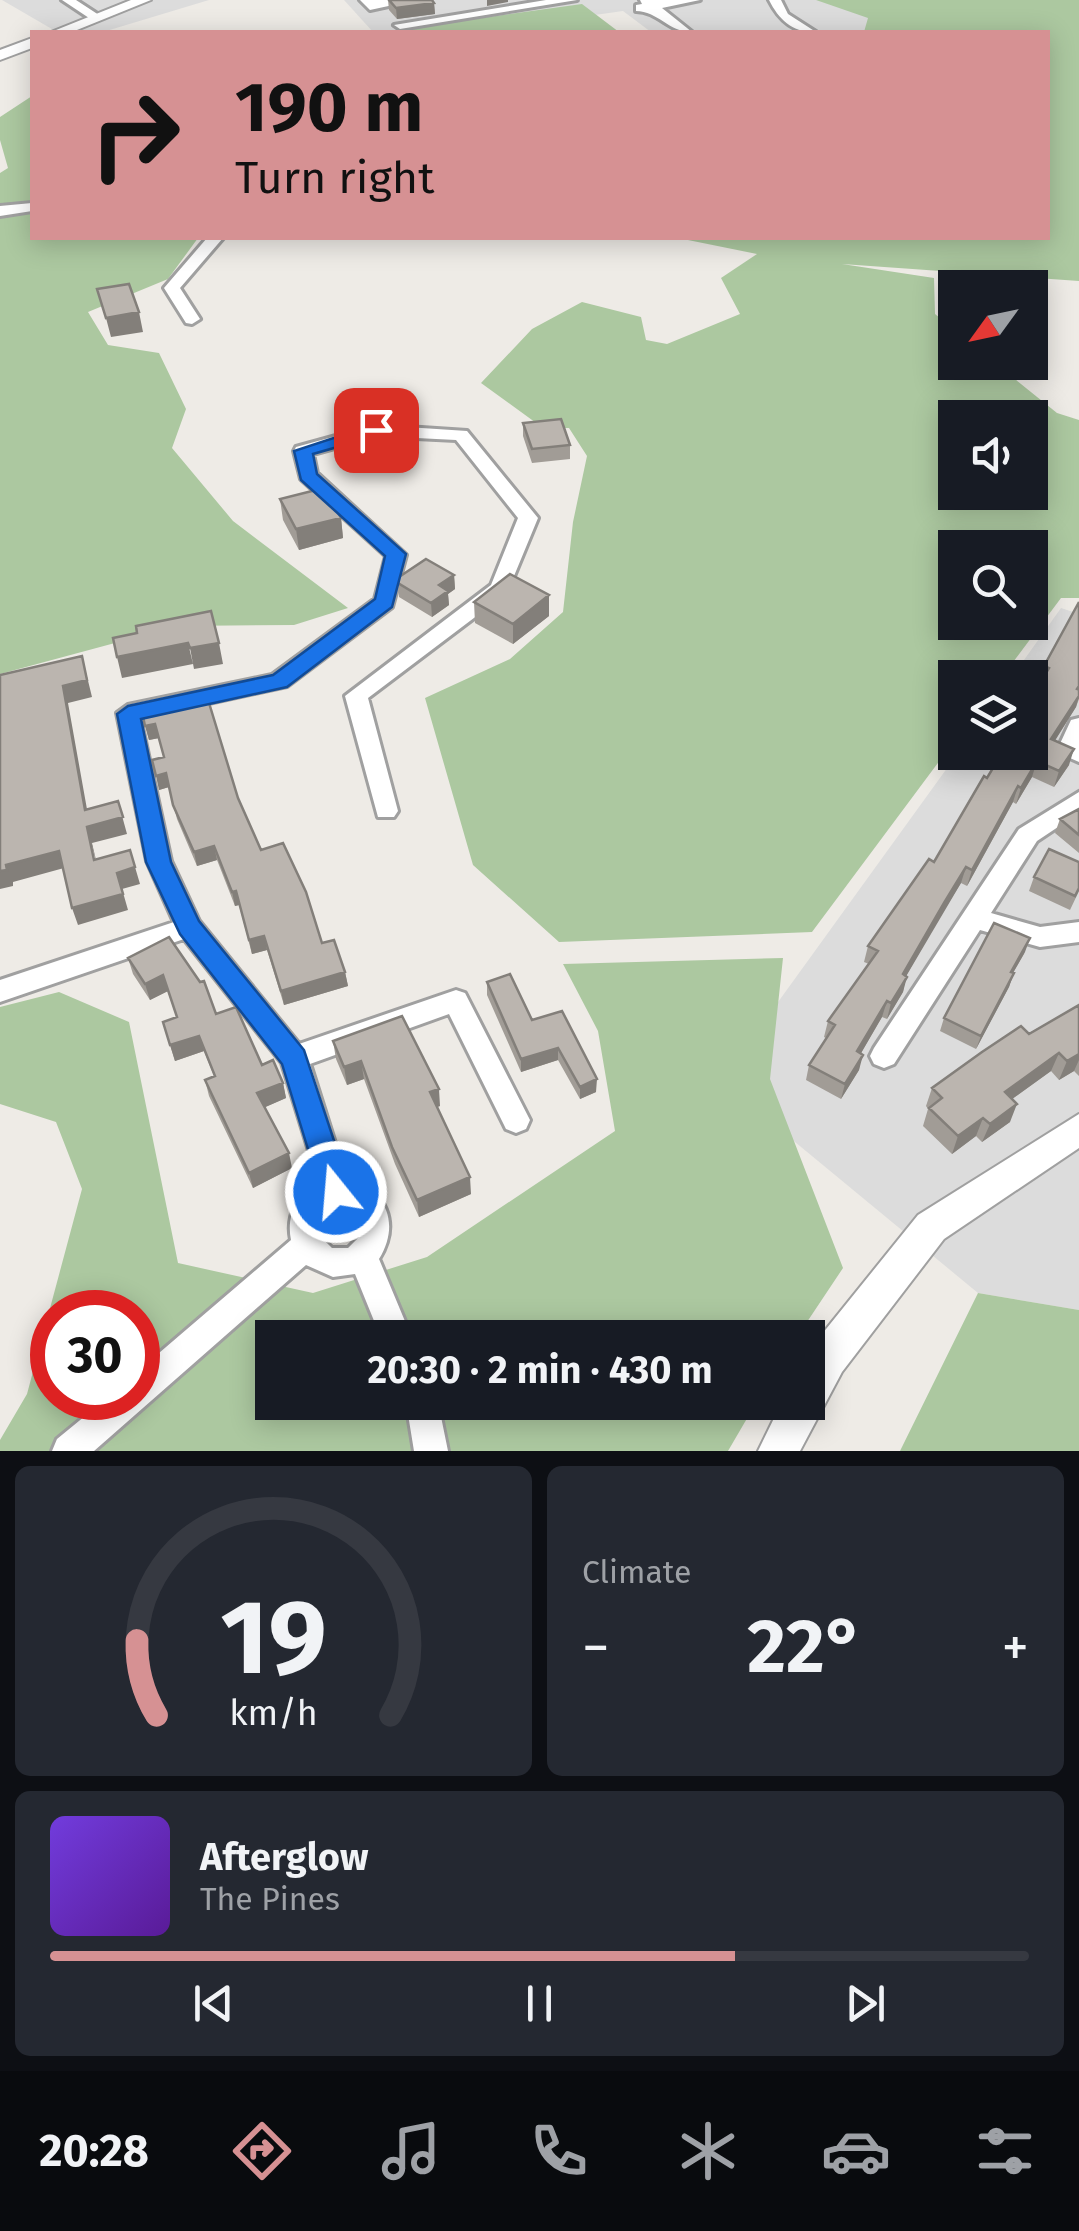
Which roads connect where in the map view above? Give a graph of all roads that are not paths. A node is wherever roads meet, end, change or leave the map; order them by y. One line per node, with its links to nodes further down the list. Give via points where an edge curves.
1 (68, 0): 9 (street)
2 (144, 0): 9 (street)
3 (366, 0): 4 (street, via 370,6)
4 (410, 0)
5 (571, 0): 10 (street)
6 (694, 0): 8 (street)
7 (775, 0): 14 (street, via 783,16)
8 (641, 3): 12 (street); 13 (street)
9 (96, 17): 11 (street)
10 (400, 25)
11 (64, 30)
12 (670, 30)
13 (683, 30)
14 (807, 30)
15 (30, 44): 16 (street)
16 (0, 55)
17 (30, 207): 18 (street)
18 (0, 211)
19 (213, 240): 20 (street, via 172,288)
20 (192, 319)
21 (1079, 726): 22 (street, via 1069,748)
22 (1079, 754)
23 (1079, 801): 25 (street, via 1028,835)
24 (386, 811): 26 (street, via 356,696 500,588 528,518 461,435 376,430 303,451 308,476 396,554 385,602 280,682 128,714 159,862)
25 (976, 918): 27 (street, via 1054,939); 29 (street)
26 (190, 927): 28 (street); 30 (street)
27 (1079, 932)
28 (0, 990)
29 (884, 1056)
30 (294, 1058): 31 (street, via 456,1000); 33 (street)
31 (516, 1120)
32 (1079, 1130): 37 (street, via 931,1228)
33 (336, 1192): 34 (street, via 309,1209 303,1221); 35 (street, via 356,1194 373,1208 376,1234)
34 (306, 1246): 35 (street, via 327,1261); 38 (street)
35 (362, 1254): 36 (street)
36 (390, 1320)
37 (825, 1364)
38 (160, 1373)
39 (106, 1420): 42 (street)
40 (425, 1420): 43 (street)
41 (795, 1420): 44 (street)
42 (69, 1451)
43 (431, 1451)
44 (778, 1451)

